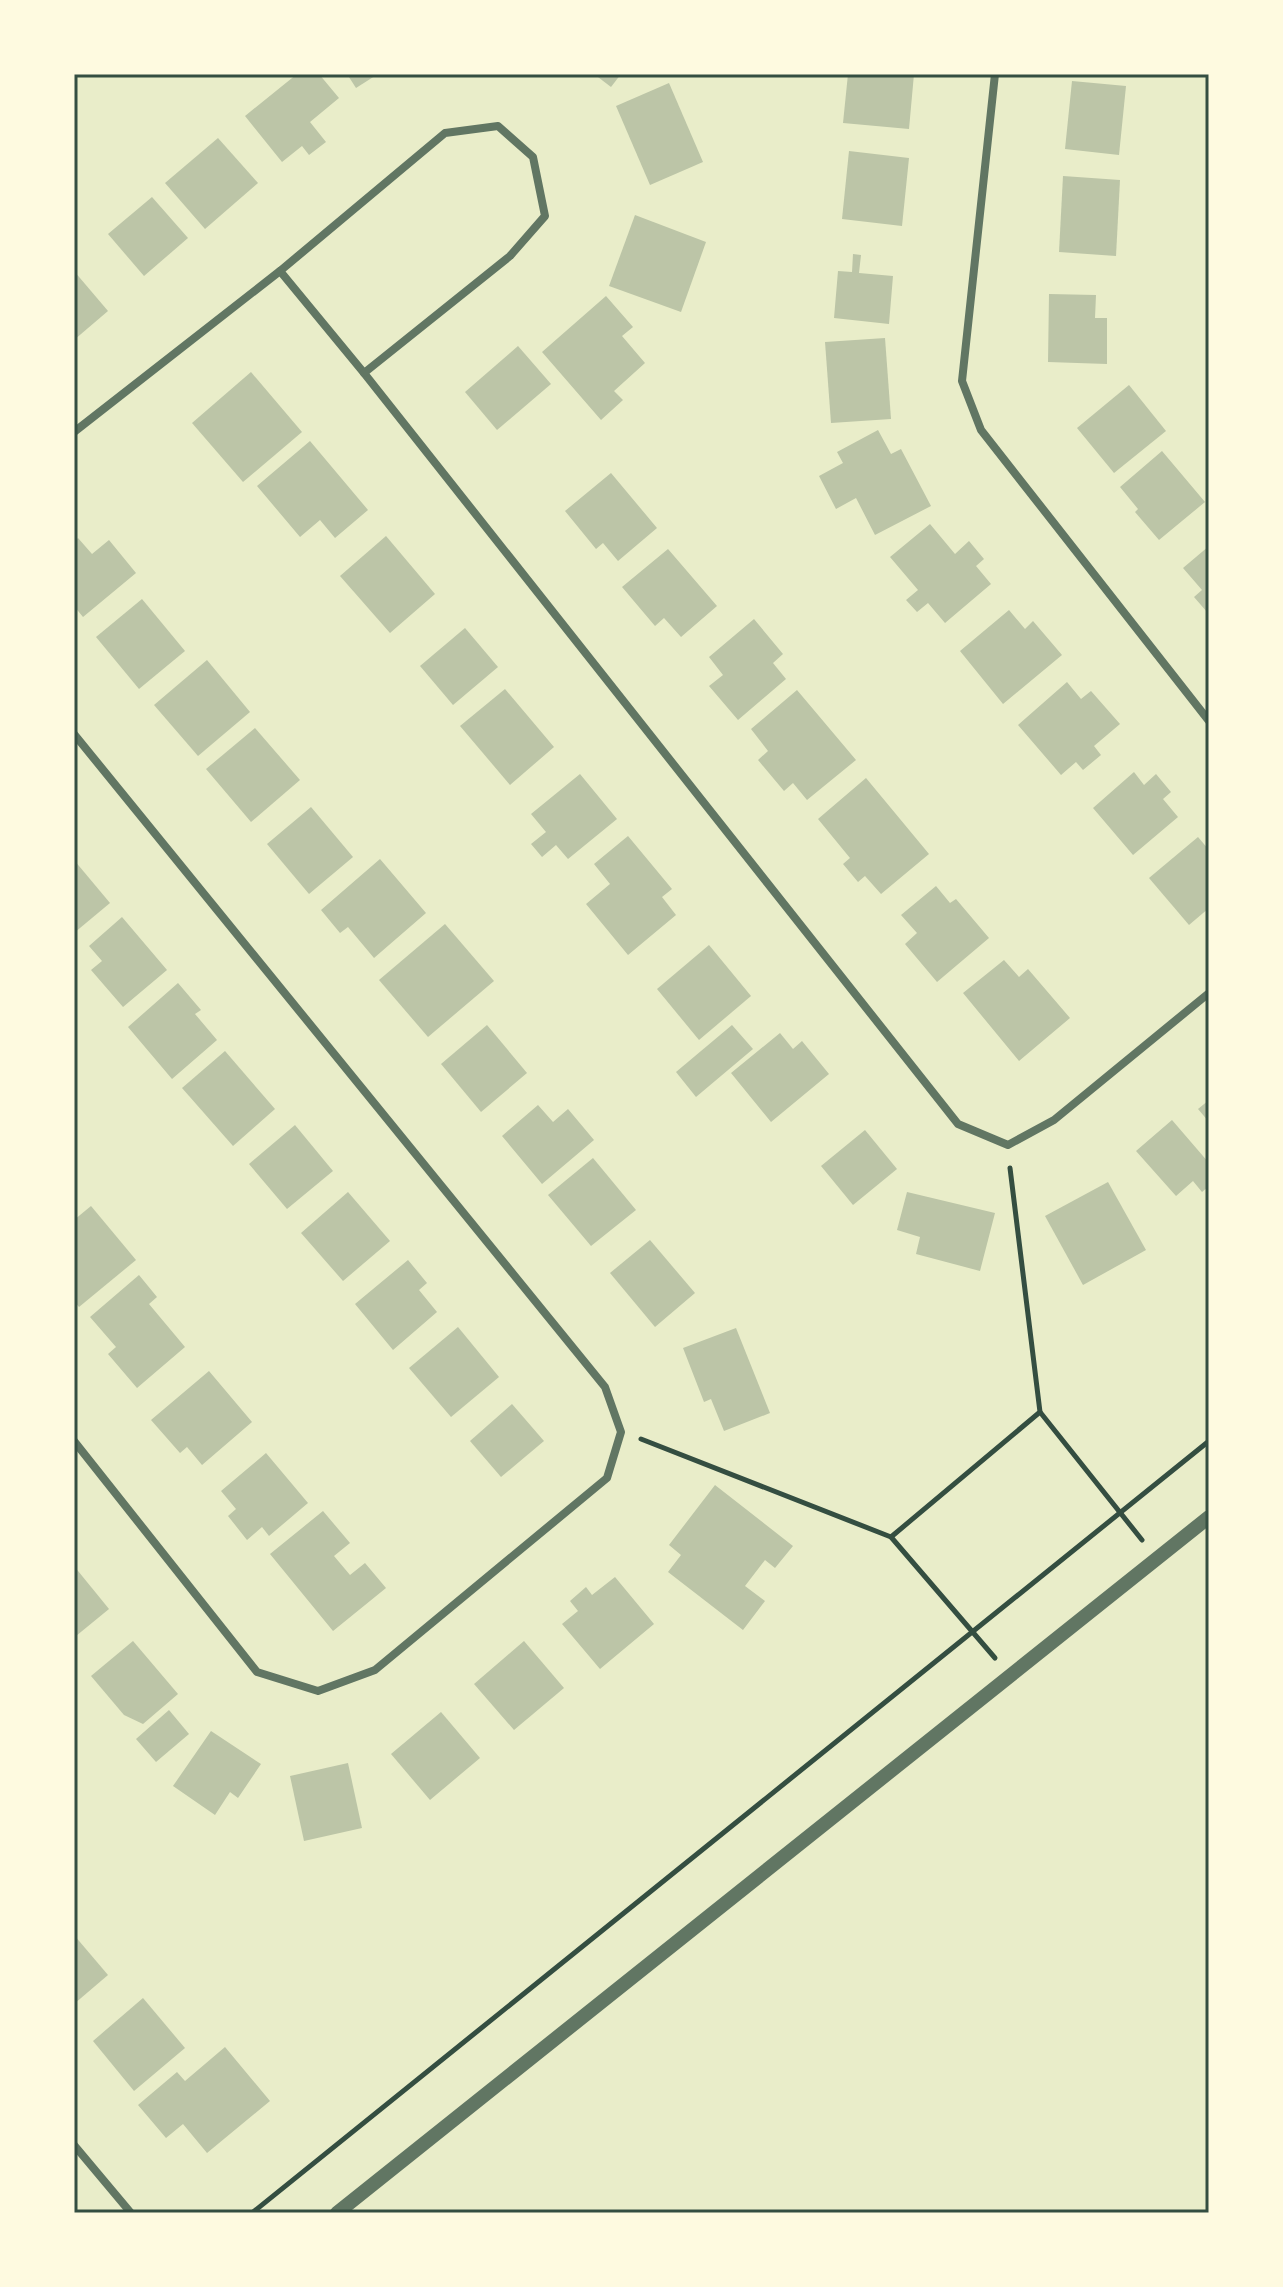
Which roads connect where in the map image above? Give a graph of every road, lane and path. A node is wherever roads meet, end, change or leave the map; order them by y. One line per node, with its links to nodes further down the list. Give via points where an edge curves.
1 (995, 74): 5 (street, via 962,381 981,430)
2 (280, 271): 3 (street); 3 (street, via 445,133 498,126 533,157 545,216 510,256); 4 (street)
3 (364, 373): 8 (street, via 958,1124)
4 (74, 432)
5 (1209, 721)
6 (74, 734): 10 (street, via 605,1387)
7 (1209, 993): 8 (street, via 1054,1120)
8 (1008, 1145): 9 (path)
9 (1040, 1412): 13 (path); 15 (path)
10 (621, 1432): 11 (street, via 607,1478 375,1670 318,1691 257,1672); 15 (path)
11 (74, 1441)
12 (1209, 1441): 13 (path)
13 (1119, 1512): 16 (path); 17 (path)
14 (1209, 1517): 16 (street)
15 (891, 1537): 17 (path)
16 (1157, 1559): 18 (street)
17 (972, 1630): 18 (path); 21 (path)
18 (1009, 1674): 22 (street)
19 (74, 2145): 20 (street)
20 (131, 2213)
21 (252, 2213)
22 (337, 2213)

